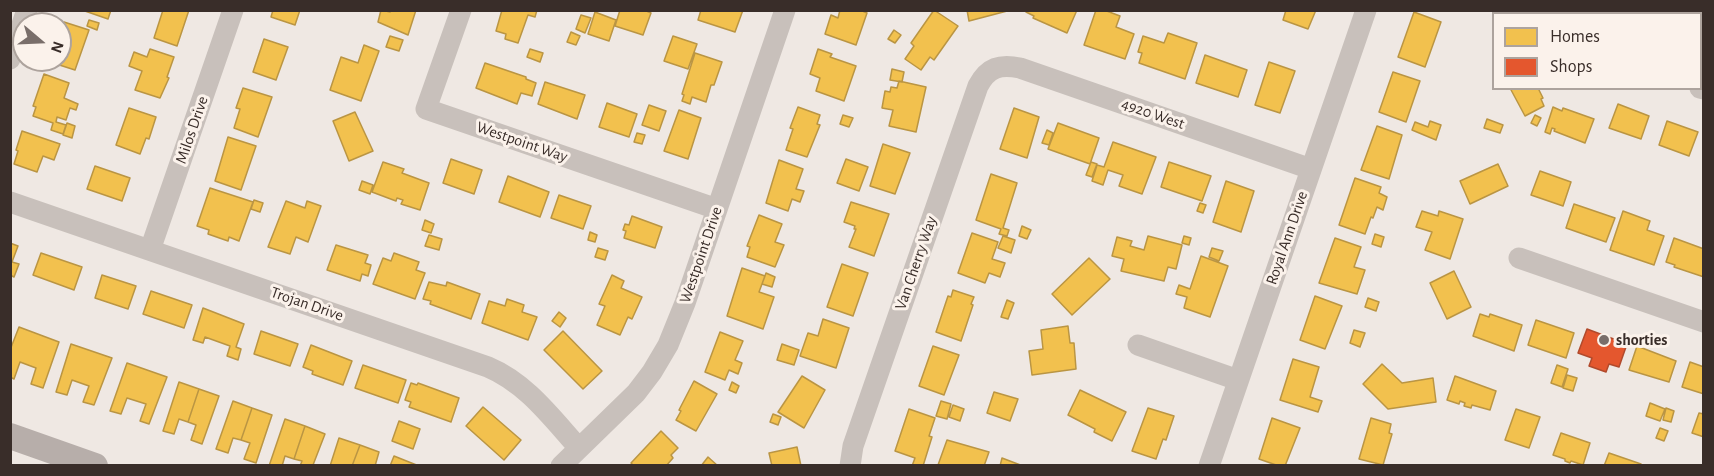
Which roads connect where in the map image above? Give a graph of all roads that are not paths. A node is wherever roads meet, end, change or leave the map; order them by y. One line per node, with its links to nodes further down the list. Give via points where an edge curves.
1 (27, 10): 6 (street)
2 (233, 10): 11 (street, Milos Drive)
3 (461, 10): 10 (street, Westpoint Way, via 426,109)
4 (785, 10): 10 (street, Westpoint Drive)
5 (1366, 10): 8 (street, Royal Ann Drive)
6 (10, 59)
7 (995, 67): 8 (street, 4920 West, via 1020,68); 20 (street, Van Cherry Way, via 978,86 853,446)
8 (1311, 169): 15 (street, Royal Ann Drive)
9 (10, 202): 11 (street, Trojan Drive)
10 (717, 209): 17 (street, Westpoint Drive, via 668,345 636,393)
11 (150, 250): 17 (street, Trojan Drive, via 499,371 525,390)
12 (1519, 258): 13 (street)
13 (1704, 322)
14 (1138, 345): 15 (street)
15 (1238, 380): 21 (street, Royal Ann Drive)
16 (10, 436): 18 (main road)
17 (579, 447): 19 (street, Westpoint Drive)
18 (95, 465)
19 (561, 465)
20 (850, 465)
21 (1209, 465)

